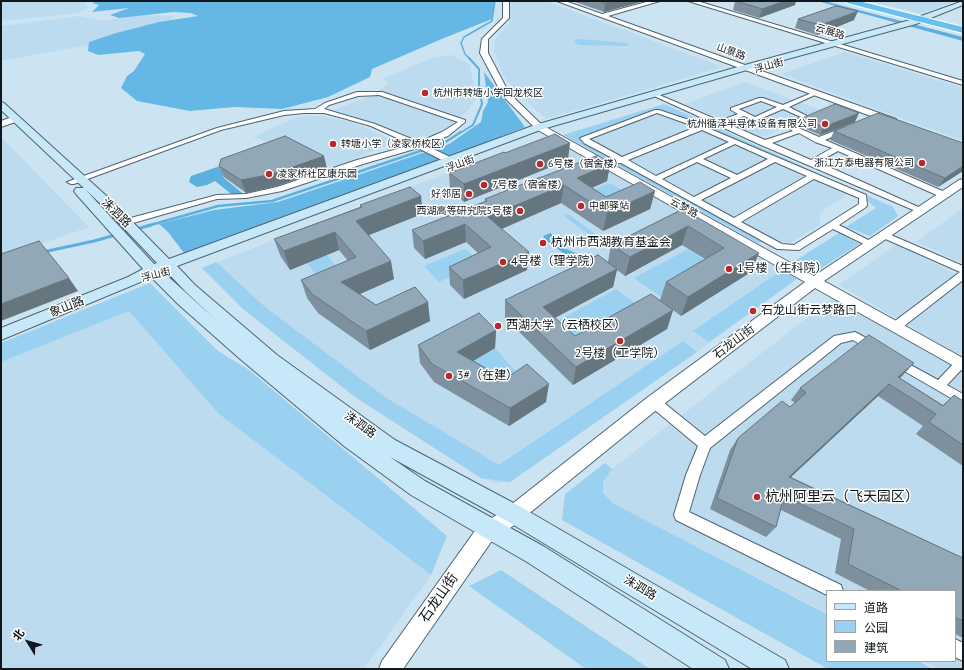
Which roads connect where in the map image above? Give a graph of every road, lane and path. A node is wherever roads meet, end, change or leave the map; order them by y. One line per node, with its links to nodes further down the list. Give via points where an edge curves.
1 (506, 1): 28 (street, 云梦路, via 506,18 485,39 484,53 506,94)
2 (560, 1): 9 (street, 山景路)
3 (657, 1): 9 (street)
4 (691, 1): 12 (street, 云展路)
5 (850, 1): 10 (highway)
6 (859, 1): 10 (highway)
7 (963, 3): 10 (main road, 浮山街)
8 (963, 9): 10 (main road, 浮山街)
9 (601, 16): 13 (street, 山景路)
10 (928, 20): 11 (highway); 12 (main road, 浮山街)
11 (963, 28)
12 (839, 46): 13 (main road, 浮山街); 14 (street, 云展路)
13 (748, 69): 15 (street, 山景路); 16 (main road, 浮山街)
14 (963, 83)
15 (816, 93): 18 (street); 21 (street, 山景路)
16 (658, 97): 25 (street); 28 (main road, 浮山街)
17 (1, 105): 22 (main road, 洙泗路)
18 (783, 107): 20 (street, via 755,119); 20 (street, via 761,99 733,110); 29 (street, via 806,117 788,126)
19 (317, 111): 33 (street, via 373,125); 33 (street, via 327,104 357,94 380,92 463,122); 44 (street, via 284,113 219,129)
20 (744, 114): 25 (street)
21 (879, 116): 23 (street); 24 (street, 山景路)
22 (6, 120): 44 (main road, 洙泗路)
23 (865, 121)
24 (900, 123)
25 (720, 124): 32 (street)
26 (852, 126): 30 (street)
27 (701, 128): 31 (street); 38 (street); 38 (street, via 657,111 584,138)
28 (543, 129): 37 (main road, 浮山街); 40 (street, 云梦路); 54 (main road, 浮山街)
29 (799, 131): 30 (street); 32 (street)
30 (818, 140): 34 (street)
31 (734, 142): 35 (street); 36 (street)
32 (764, 143): 39 (street)
33 (425, 148): 37 (street); 51 (street, via 360,162 279,189 246,196 217,197)
34 (838, 148): 39 (street); 46 (street)
35 (697, 159): 42 (street); 43 (street)
36 (774, 159): 41 (street); 42 (street)
37 (449, 160): 54 (main road, 浮山街)
38 (622, 161): 40 (street); 43 (street)
39 (811, 163): 48 (street)
40 (606, 164): 58 (street, 云梦路)
41 (813, 176): 49 (street); 50 (street, via 862,197 863,205)
42 (736, 178): 47 (street)
43 (655, 179): 47 (street)
44 (76, 181): 51 (main road, 洙泗路)
45 (963, 182): 46 (street, 石龙山街)
46 (944, 195): 48 (street, 石龙山街)
47 (694, 200): 49 (street)
48 (921, 210): 52 (street, 石龙山街)
49 (734, 222): 50 (street, via 780,247 796,248)
50 (833, 225): 53 (street)
51 (126, 230): 54 (main road, 洙泗路)
52 (884, 235): 53 (street, 石龙山街); 55 (street)
53 (871, 244): 58 (street, 石龙山街)
54 (162, 270): 57 (main road, 浮山街); 66 (main road, 洙泗路, via 190,288 271,360 388,446); 67 (main road, 洙泗路, via 183,300 351,440 418,488)
55 (963, 270)
56 (963, 275): 59 (street)
57 (133, 280): 60 (main road, 象山路)
58 (815, 281): 59 (street, 云梦路); 64 (street, 石龙山街)
59 (895, 326): 61 (street, 云梦路)
60 (1, 334)
61 (962, 365): 62 (street)
62 (939, 386): 63 (street); 65 (street, via 855,336 838,339)
63 (963, 400)
64 (654, 402): 65 (street); 66 (street, 石龙山街)
65 (705, 444): 68 (street, via 681,515)
66 (514, 514): 67 (street, 石龙山街); 71 (main road, 洙泗路)
67 (492, 530): 69 (street, 石龙山街, via 484,535); 70 (main road, 洙泗路, via 535,554)
68 (833, 590)
69 (390, 669)
70 (716, 669)
71 (776, 669)

